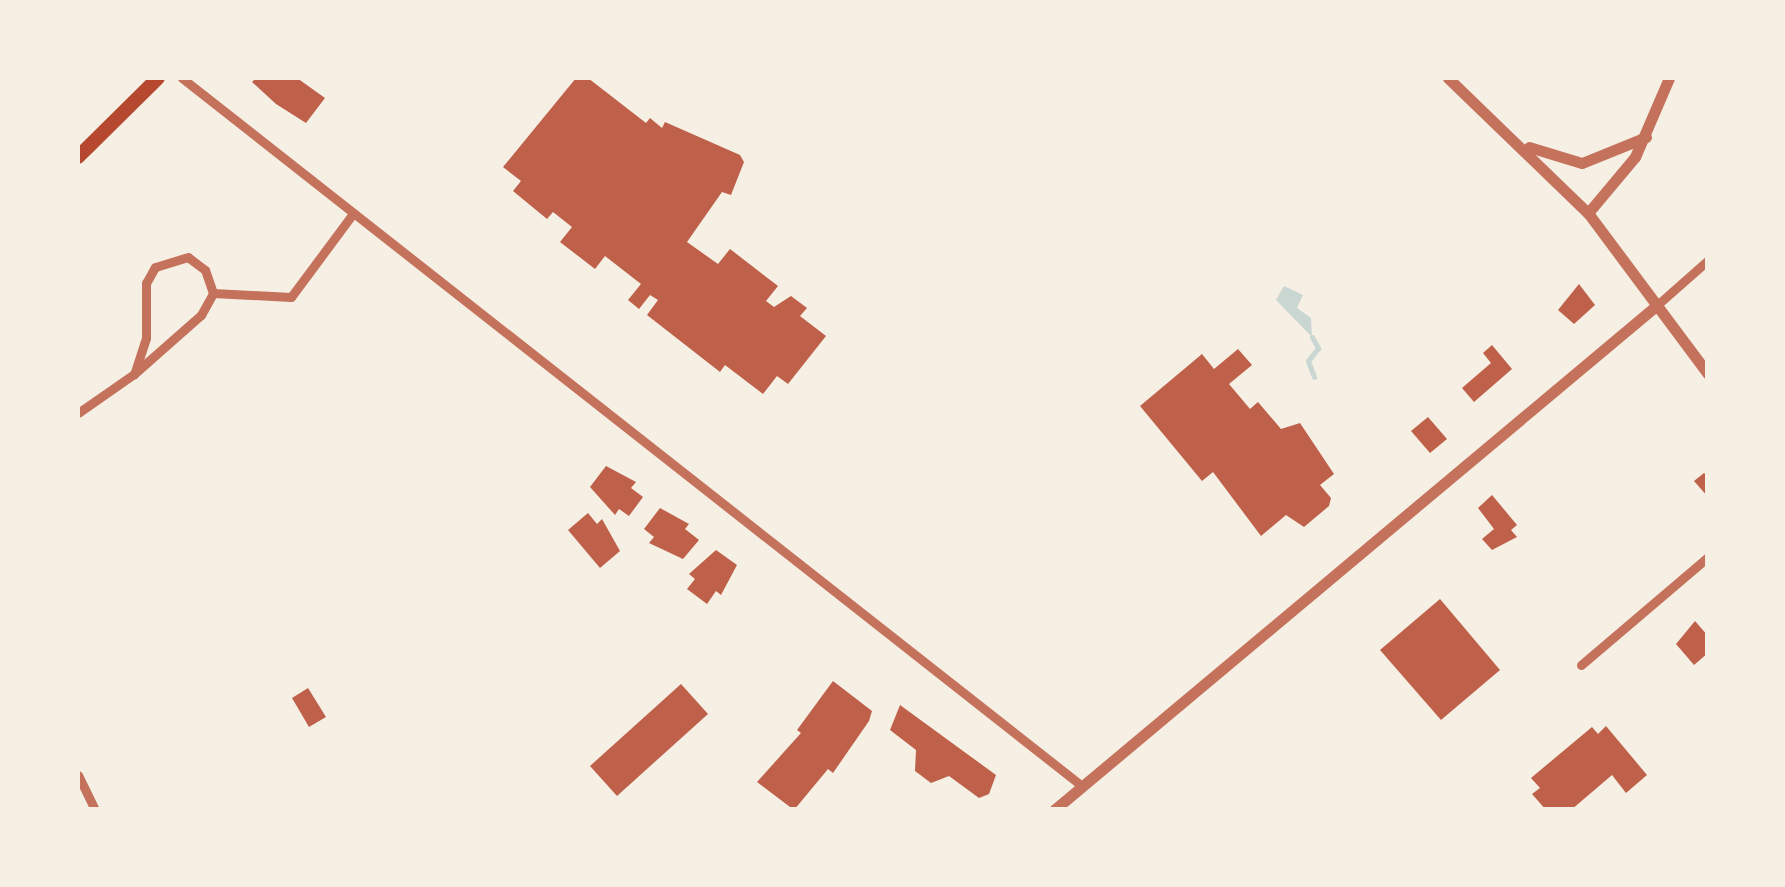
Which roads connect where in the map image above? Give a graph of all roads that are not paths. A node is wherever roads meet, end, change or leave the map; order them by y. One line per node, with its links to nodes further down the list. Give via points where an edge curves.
1 (158, 78): 7 (main road)
2 (182, 78): 9 (street)
3 (1448, 78): 5 (street)
4 (1669, 78): 6 (street)
5 (1511, 136): 6 (street, via 1547,156 1582,163); 8 (street)
6 (1646, 137): 8 (street)
7 (78, 156)
8 (1588, 213): 12 (street)
9 (352, 214): 11 (street, via 292,297); 19 (street)
10 (1708, 260): 12 (street)
11 (213, 293): 13 (street, via 188,329); 13 (street, via 205,270 188,258 155,267 146,283 146,338)
12 (1656, 306): 14 (street); 19 (street)
13 (134, 374): 15 (street)
14 (1708, 374)
15 (78, 413)
16 (1708, 558): 17 (street)
17 (1580, 665)
18 (78, 775): 20 (street)
19 (1082, 786): 21 (street)
20 (95, 810)
21 (1054, 810)

